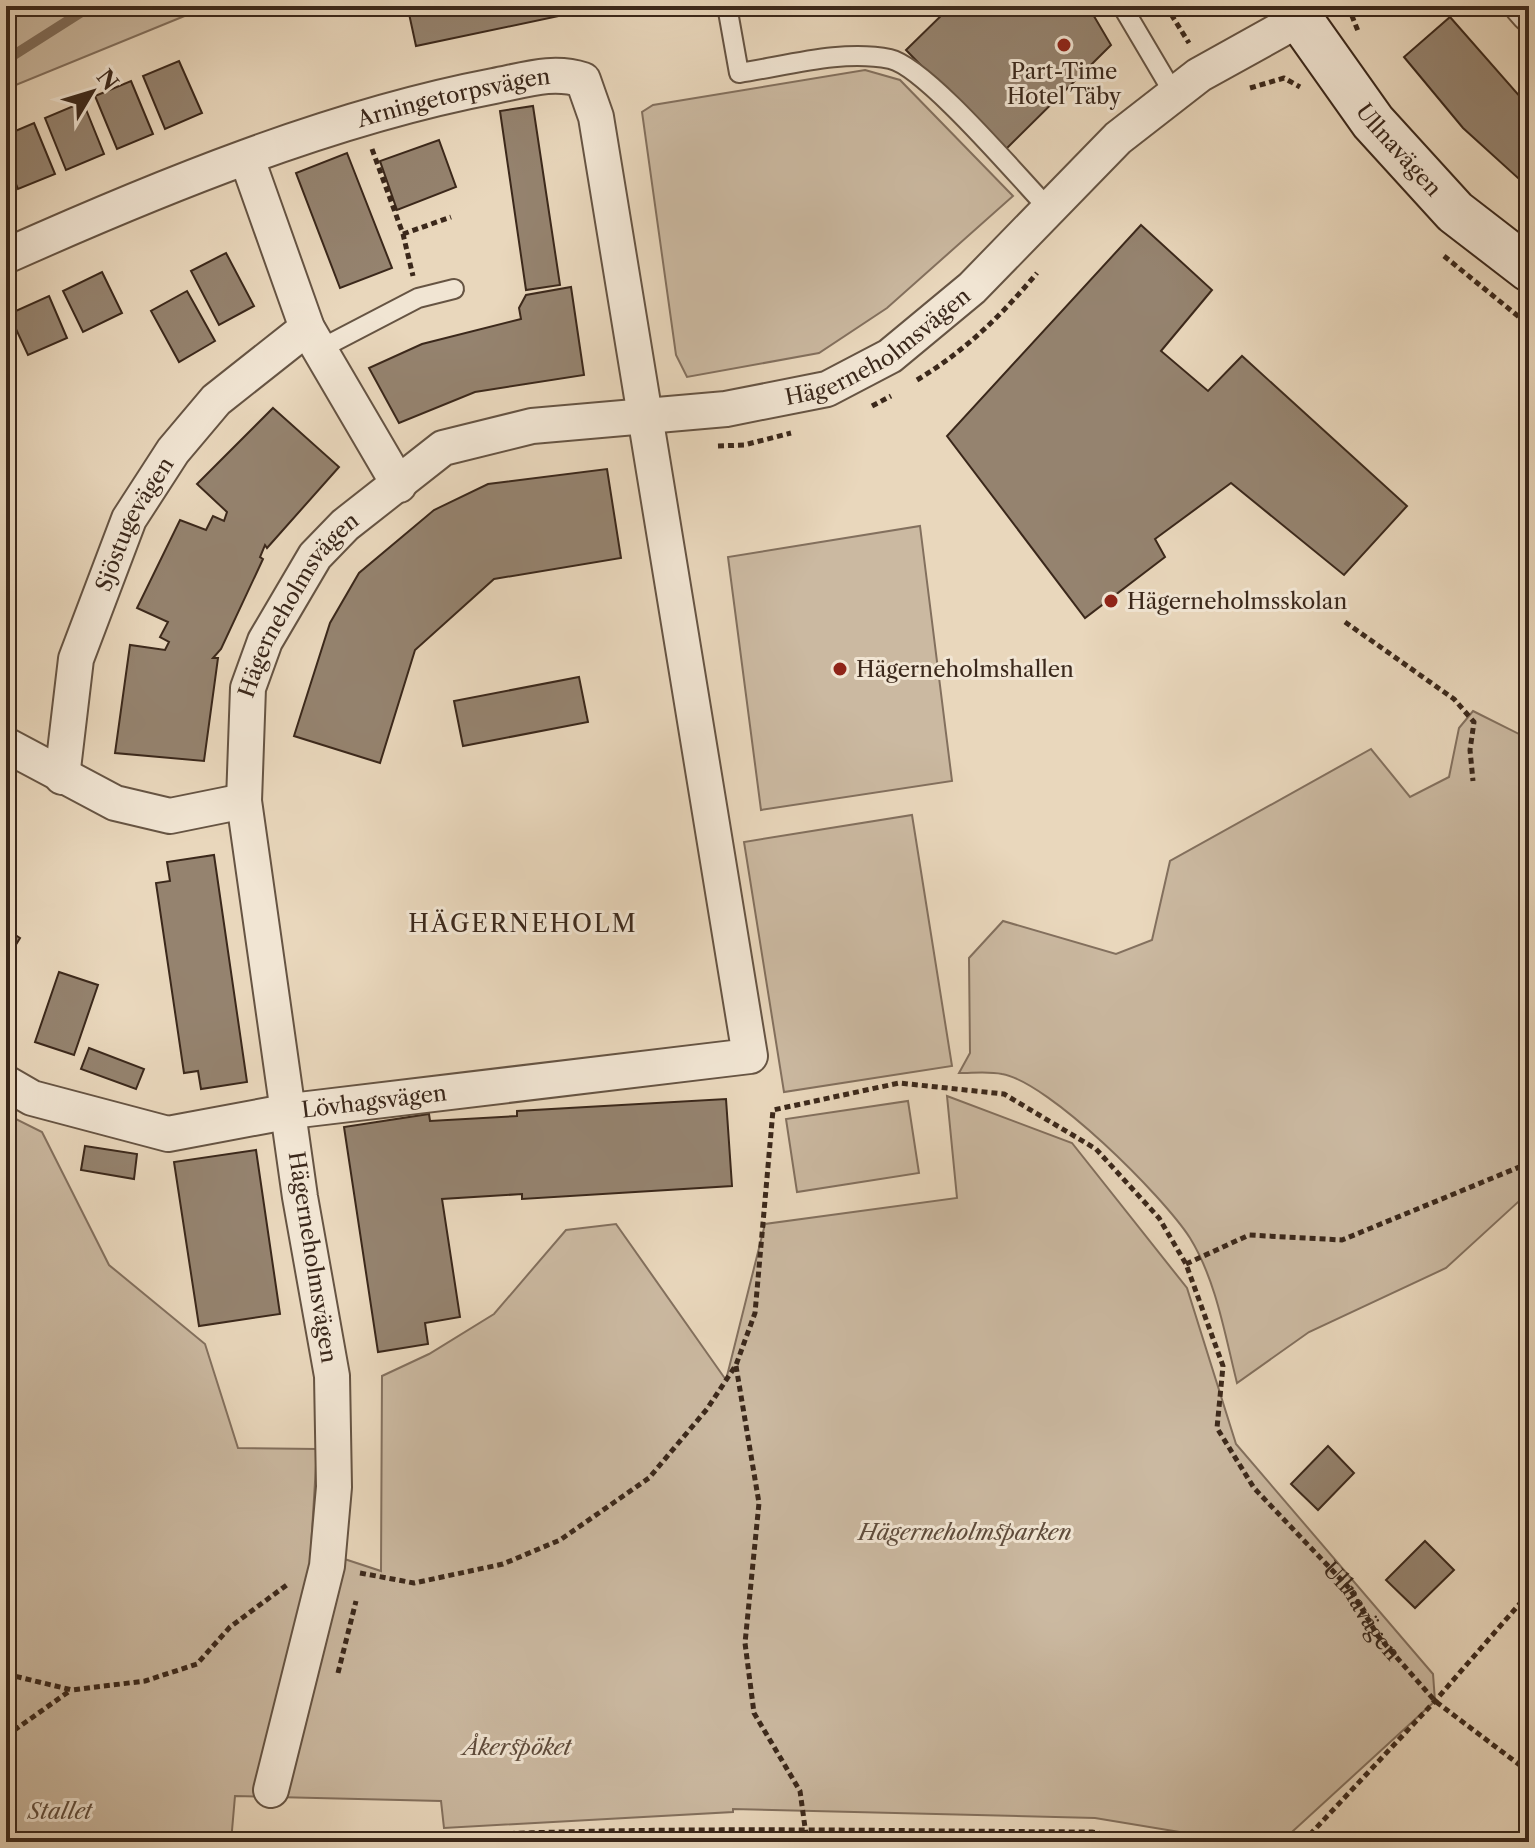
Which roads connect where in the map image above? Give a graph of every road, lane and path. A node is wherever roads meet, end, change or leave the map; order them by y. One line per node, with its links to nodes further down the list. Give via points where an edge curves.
1 (727, 6): 11 (lane, via 739,73 850,57 892,59 925,80)
2 (1122, 6): 8 (lane)
3 (1166, 6): 7 (path)
4 (1522, 6): 6 (street)
5 (1298, 13): 8 (street, Hägerneholmsvägen); 15 (street, Ullnavägen, via 1383,134 1455,212)
6 (1529, 14)
7 (1196, 54)
8 (1174, 94): 11 (street, Hägerneholmsvägen, via 1118,138)
9 (361, 118): 10 (street, Arningetorpsvägen); 13 (path); 19 (street, Arningetorpsvägen, via 445,95 562,73 583,80 596,117)
10 (247, 159): 14 (street, Arningetorpsvägen, via 107,211); 18 (street)
11 (1049, 209): 19 (street, Hägerneholmsvägen, via 972,288 890,356 827,389 726,409)
12 (451, 217): 13 (path)
13 (403, 234): 17 (path)
14 (6, 256)
15 (1529, 269)
16 (454, 289): 17 (lane)
17 (418, 298): 18 (lane)
18 (314, 338): 20 (street); 23 (street, Sjöstugevägen, via 216,400 173,451 129,519 76,659)
19 (643, 416): 20 (street, Hägerneholmsvägen, via 532,426 443,448); 27 (street, Lövhagsvägen, via 750,1056)
20 (399, 485): 25 (street, Hägerneholmsvägen, via 345,525 315,556 265,641 248,688)
21 (1345, 622): 24 (path, via 1454,699 1474,722)
22 (6, 745): 23 (street)
23 (62, 777): 25 (street, via 115,803 170,816)
24 (1473, 781)
25 (244, 801): 27 (street, Hägerneholmsvägen)
26 (6, 1083): 27 (street, Lövhagsvägen, via 32,1098 168,1134)
27 (291, 1111): 31 (street, Hägerneholmsvägen, via 300,1197 332,1376 334,1487)
28 (1529, 1163): 29 (path, via 1342,1240 1249,1235)
29 (1186, 1264): 30 (path, via 1159,1218 1096,1149 1004,1094 899,1083 773,1110 755,1313); 35 (path, Ullnavägen, via 1223,1366 1217,1428 1254,1488 1350,1589 1378,1636)
30 (736, 1365): 31 (path, via 649,1478 560,1540 503,1564 414,1583); 40 (path, via 759,1503 745,1643 754,1713 800,1791)
31 (325, 1575): 34 (path, via 280,1587 230,1627 197,1664 145,1681); 38 (street, Hägerneholmsvägen)
32 (1529, 1593): 35 (path)
33 (6, 1674): 34 (path)
34 (72, 1690): 36 (path)
35 (1435, 1701): 37 (path, Ullnavägen); 46 (path)
36 (6, 1736)
37 (1529, 1772)
38 (271, 1790)
39 (648, 1831): 40 (path); 41 (path); 43 (path)
40 (807, 1831): 44 (path); 45 (path, via 1092,1832)
41 (536, 1839): 42 (path, via 445,1835)
42 (349, 1842)
43 (649, 1842)
44 (807, 1842)
45 (1150, 1842)
46 (1303, 1842)

